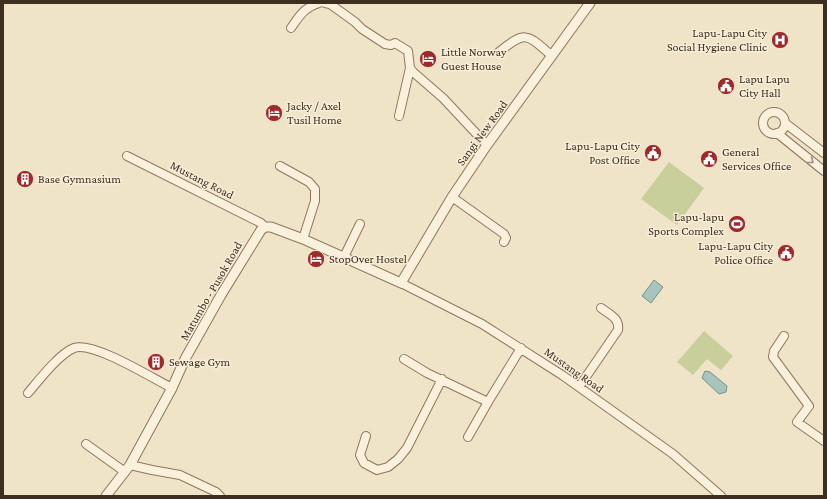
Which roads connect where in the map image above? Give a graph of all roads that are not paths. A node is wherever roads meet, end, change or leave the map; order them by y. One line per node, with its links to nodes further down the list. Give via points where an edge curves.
1 (319, 3): 4 (street, via 302,12)
2 (325, 3): 7 (street, via 385,44 395,43 406,49)
3 (590, 3): 6 (street, Sangi New Road)
4 (291, 28)
5 (499, 52): 6 (street, via 522,36 530,38)
6 (552, 56): 11 (street, Sangi New Road)
7 (410, 68): 8 (street); 11 (street, via 443,98)
8 (399, 116)
9 (785, 123): 10 (street); 10 (street, via 784,117 778,113 773,112 764,118 765,129); 12 (street)
10 (777, 134): 15 (street, one-way to 15)
11 (487, 145): 16 (street, Sangi New Road)
12 (824, 153)
13 (127, 156): 18 (street, Mustang Road)
14 (280, 166): 19 (street, via 309,182 315,189 315,201)
15 (824, 171)
16 (452, 197): 20 (street, via 503,233 506,238); 22 (street, Sangi New Road)
17 (360, 224): 21 (street)
18 (265, 227): 19 (street); 29 (street, Matumbo - Pusok Road, via 221,295 185,359)
19 (303, 238): 21 (street)
20 (504, 242)
21 (344, 257): 22 (street)
22 (401, 283): 25 (street, Mustang Road, via 482,324)
23 (601, 308): 28 (street, via 617,319 618,330)
24 (784, 336): 34 (street, via 773,357 809,406 797,422)
25 (521, 348): 28 (street, Mustang Road); 31 (street)
26 (404, 359): 27 (street)
27 (442, 379): 31 (street); 32 (street, via 407,448 388,467 377,470 364,462 360,455)
28 (579, 387): 39 (street, Mustang Road, via 673,454)
29 (172, 388): 30 (street, via 96,350 81,347 67,352 55,362); 36 (street, Matumbo - Pusok Road)
30 (28, 393)
31 (488, 402): 33 (street)
32 (366, 436)
33 (468, 437)
34 (824, 441)
35 (86, 444): 36 (street)
36 (127, 468): 37 (street, Matumbo - Pusok Road); 38 (street, via 180,475)
37 (106, 496)
38 (220, 496)
39 (721, 496)

